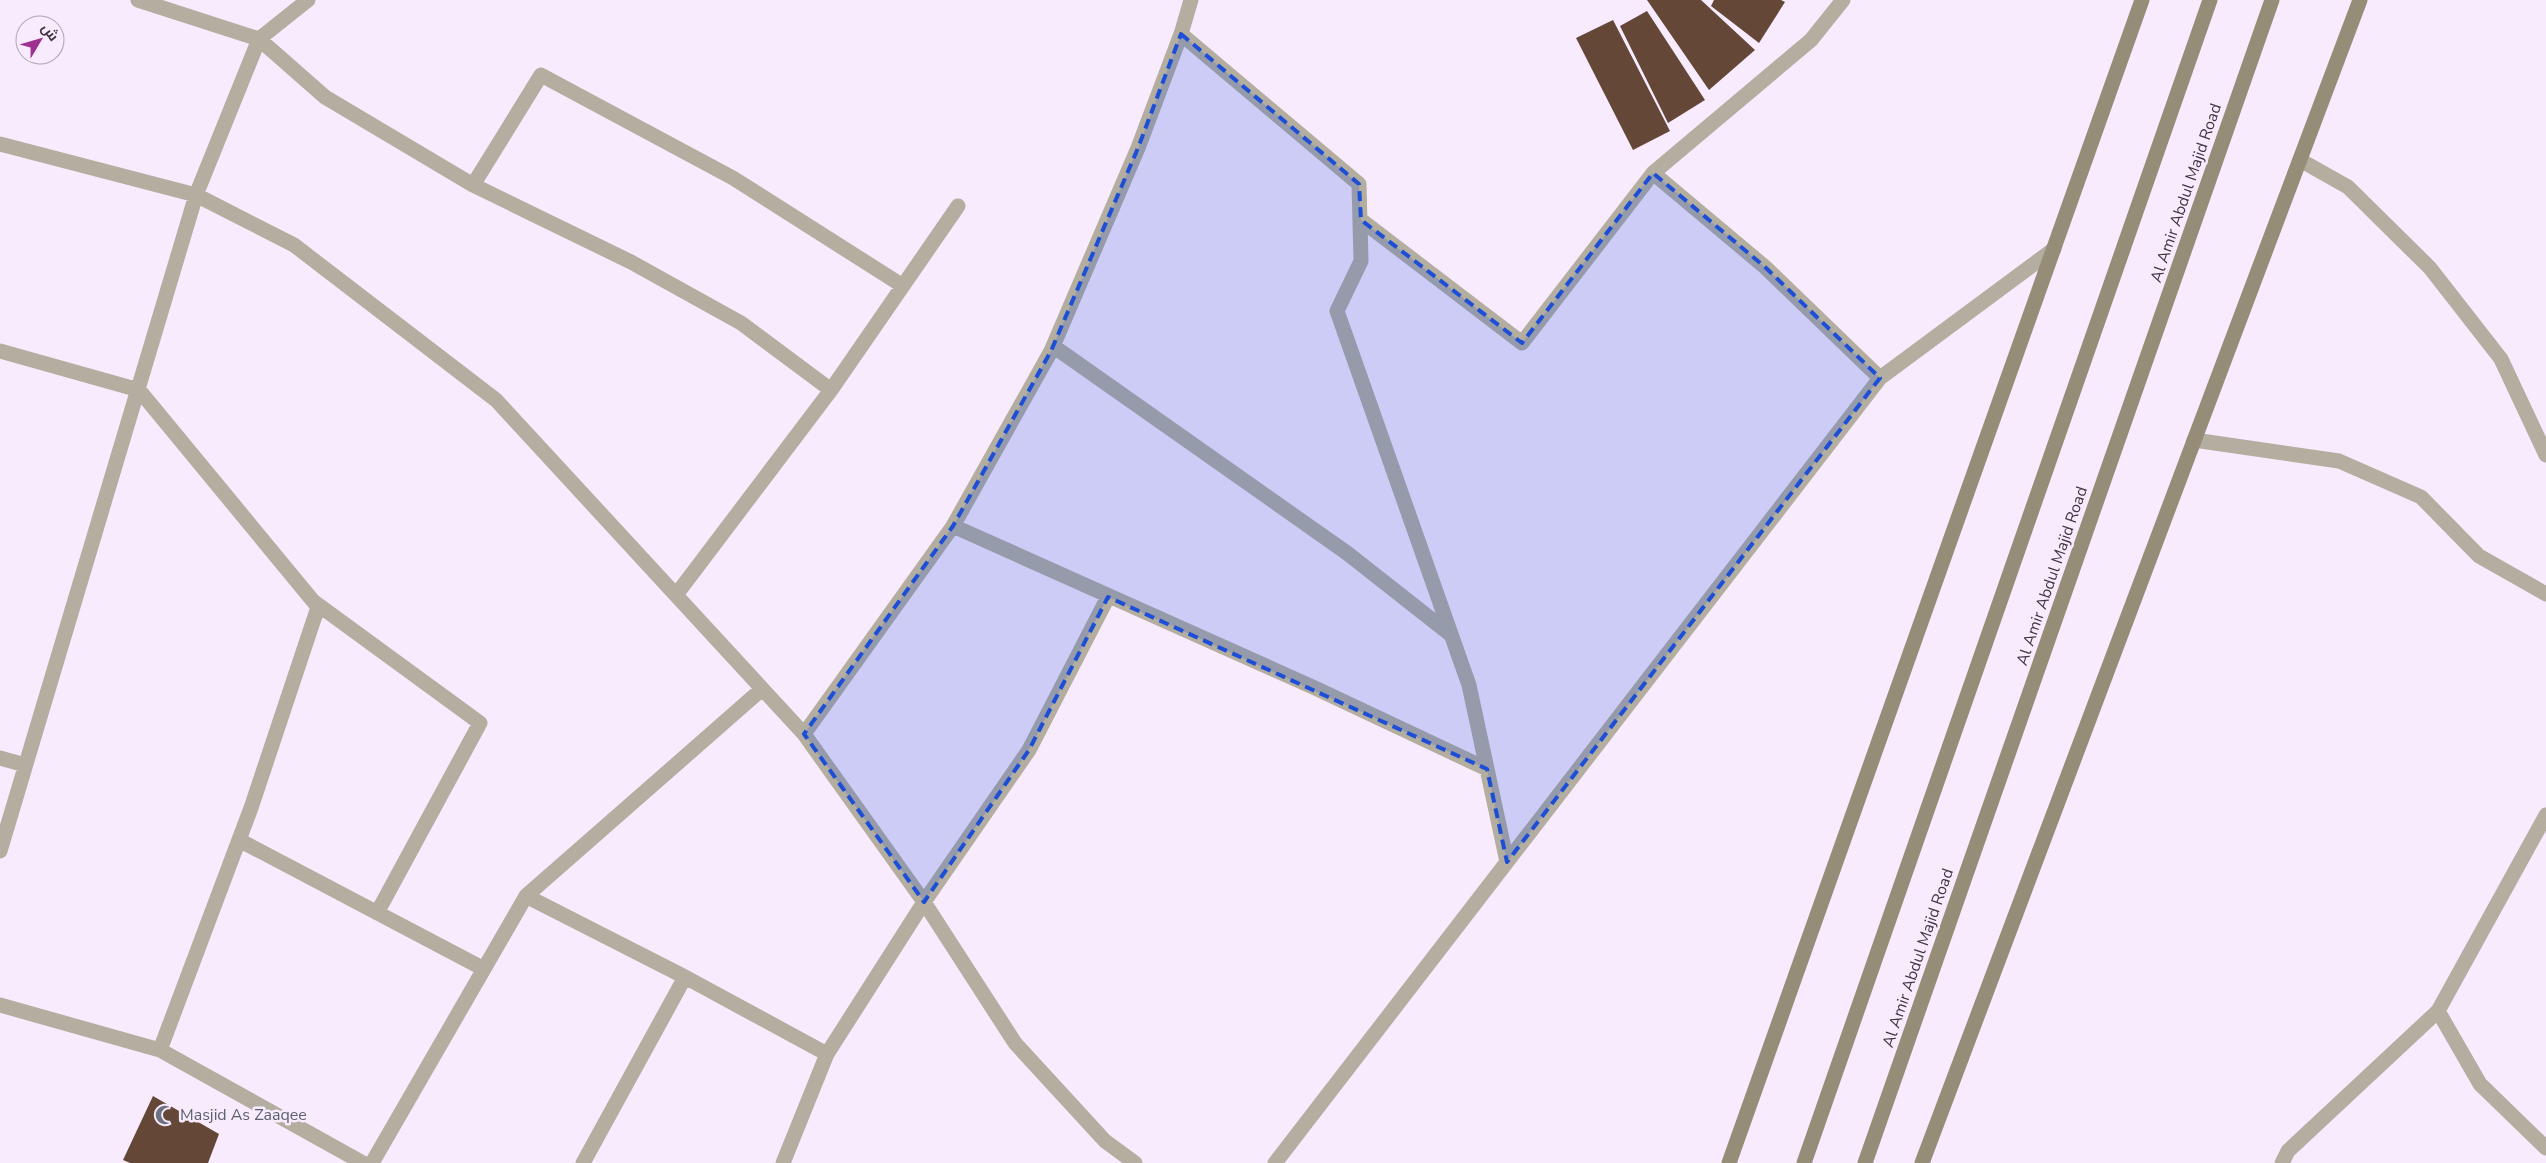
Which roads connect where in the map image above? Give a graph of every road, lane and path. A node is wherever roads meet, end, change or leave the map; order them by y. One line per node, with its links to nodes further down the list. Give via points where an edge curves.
1 (138, 0): 10 (street)
2 (308, 0): 10 (street)
3 (1191, 0): 9 (street)
4 (1843, 0): 13 (street, via 1811,40)
5 (2142, 0): 18 (main road)
6 (2210, 0): 59 (main road)
7 (2272, 0): 60 (main road, Al Amir Abdul Majid Road)
8 (2360, 0): 12 (main road)
9 (1181, 34): 17 (street, via 1359,184); 20 (street, via 1138,148)
10 (258, 39): 14 (street, via 325,97); 15 (street)
11 (0, 144): 15 (street)
12 (2300, 160): 25 (main road); 26 (street, via 2348,187 2430,268 2501,359)
13 (1653, 173): 17 (street, via 1522,343); 22 (street, via 1765,267)
14 (473, 185): 19 (street, via 541,75 733,178); 24 (street, via 631,262 741,323)
15 (196, 195): 23 (street); 29 (street, via 294,245 496,400)
16 (958, 206): 19 (street)
17 (1361, 220): 32 (street, via 1361,260 1337,311)
18 (2054, 249): 22 (street); 58 (main road)
19 (903, 286): 24 (street)
20 (1053, 346): 27 (street); 32 (street, via 1347,553)
21 (0, 351): 23 (street)
22 (1880, 378): 41 (street)
23 (139, 390): 31 (street); 36 (street)
24 (831, 390): 29 (street)
25 (2194, 440): 28 (street, via 2339,461 2421,498 2480,556); 61 (main road)
26 (2546, 455)
27 (953, 526): 30 (street); 34 (street)
28 (2546, 594)
29 (676, 596): 33 (street)
30 (1108, 597): 37 (street, via 1315,688); 43 (street, via 1029,750)
31 (313, 601): 39 (street, via 318,607); 44 (street, via 480,723)
32 (1450, 634): 37 (street, via 1469,685)
33 (761, 690): 34 (street); 42 (street)
34 (804, 734): 43 (street)
35 (0, 758): 36 (street)
36 (26, 765): 40 (street)
37 (1487, 769): 41 (street)
38 (2546, 815): 48 (street)
39 (239, 840): 44 (street); 49 (street)
40 (0, 851)
41 (1507, 862): 57 (street)
42 (526, 896): 45 (street); 46 (street)
43 (924, 902): 50 (street); 56 (street, via 1015,1043 1105,1142)
44 (377, 913): 45 (street)
45 (484, 969): 53 (street)
46 (685, 977): 50 (street); 54 (street)
47 (0, 1005): 49 (street)
48 (2438, 1011): 51 (street, via 2480,1084); 62 (street, via 2288,1151)
49 (160, 1050): 52 (street)
50 (827, 1054): 55 (street)
51 (2546, 1148)
52 (363, 1163)
53 (372, 1163)
54 (582, 1163)
55 (783, 1163)
56 (1135, 1163)
57 (1275, 1163)
58 (1729, 1163)
59 (1804, 1163)
60 (1865, 1163)
61 (1922, 1163)
62 (2282, 1163)

